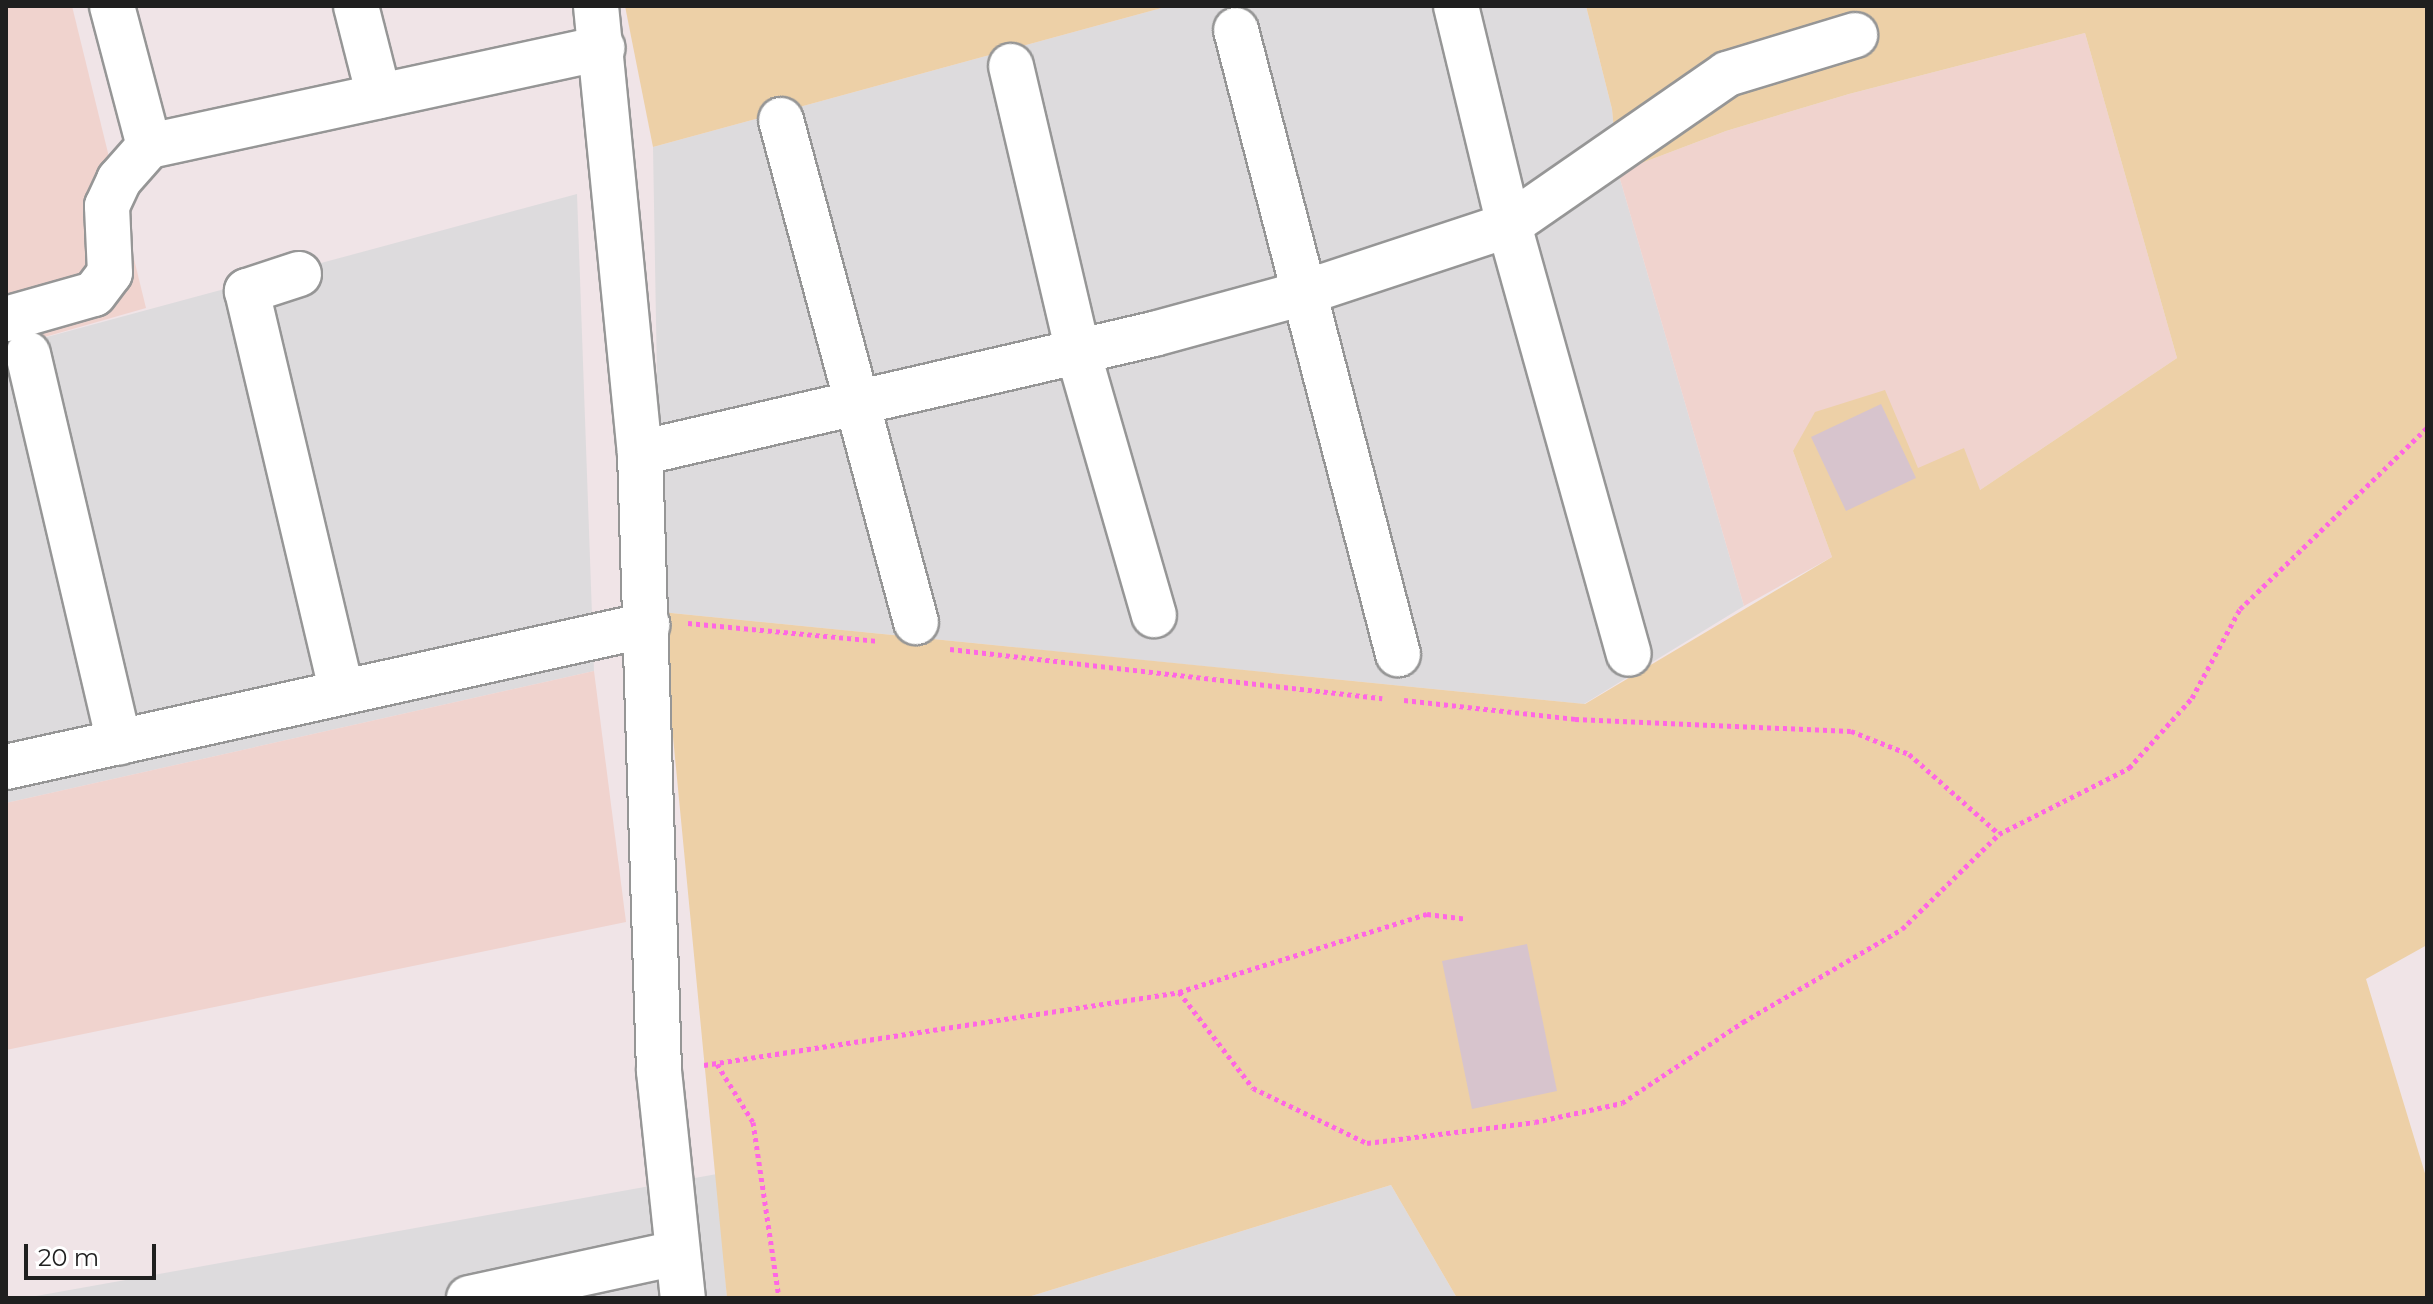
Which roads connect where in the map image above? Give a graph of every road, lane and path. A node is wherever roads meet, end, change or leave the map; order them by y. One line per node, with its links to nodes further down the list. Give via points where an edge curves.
1 (112, 6): 10 (street)
2 (356, 6): 8 (street)
3 (1456, 6): 11 (street)
4 (599, 27): 8 (street); 18 (street)
5 (1236, 30): 13 (street)
6 (1855, 35): 11 (street, via 1727,74)
7 (1011, 66): 15 (street)
8 (379, 96): 10 (street)
9 (781, 120): 16 (street)
10 (149, 146): 14 (street, via 119,180 107,206 110,273 94,294)
11 (1509, 225): 13 (street); 23 (street)
12 (299, 274): 24 (street, via 247,291)
13 (1300, 294): 15 (street); 22 (street)
14 (17, 336): 25 (street)
15 (1078, 352): 16 (street); 19 (street)
16 (857, 403): 18 (street); 21 (street)
17 (2427, 428): 27 (path, via 2240,609 2192,698 2129,768)
18 (640, 453): 20 (street)
19 (1154, 615)
20 (647, 625): 21 (path, via 710,622); 24 (street); 31 (street)
21 (915, 638): 27 (path, via 1575,719 1851,731 1909,754)
22 (1398, 654)
23 (1629, 654)
24 (342, 692): 25 (street)
25 (119, 742): 26 (street)
26 (6, 767)
27 (1999, 834): 29 (path, via 1902,929 1743,1022 1622,1103 1535,1122 1367,1143 1253,1088)
28 (1466, 919): 29 (path, via 1427,914)
29 (1179, 992): 30 (path)
30 (717, 1064): 31 (path); 35 (path, via 753,1122)
31 (659, 1071): 32 (street)
32 (677, 1253): 33 (street); 34 (street)
33 (469, 1298)
34 (683, 1298)
35 (779, 1298)

